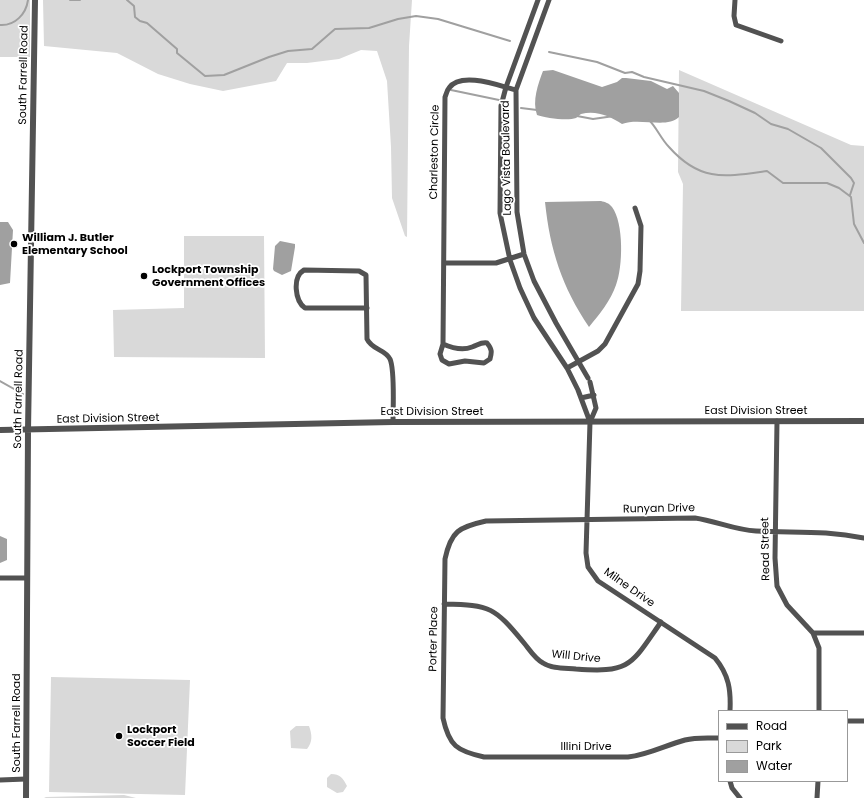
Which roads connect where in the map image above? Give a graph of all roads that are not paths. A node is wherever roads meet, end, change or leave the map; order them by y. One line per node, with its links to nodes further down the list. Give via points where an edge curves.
1 (35, 0): 23 (street, South Farrell Road)
2 (538, 0): 6 (street, Lago Vista Boulevard)
3 (549, 0): 7 (street, Lago Vista Boulevard)
4 (735, 0): 5 (street, via 736,25)
5 (781, 41)
6 (506, 87): 7 (street, Charleston Circle); 10 (street, Lago Vista Boulevard, via 501,112 500,213); 11 (street, Charleston Circle, via 464,80 449,88 445,97)
7 (516, 90): 9 (street, Lago Vista Boulevard, via 517,212)
8 (635, 208): 14 (street, via 641,226 638,284 605,344)
9 (524, 254): 10 (street); 14 (street, Lago Vista Boulevard, via 544,302)
10 (510, 260): 11 (street, via 496,263); 15 (street, Lago Vista Boulevard, via 534,318)
11 (444, 263): 13 (street, Charleston Circle)
12 (366, 308): 12 (street, via 305,308 297,299 297,278 304,270 363,272 366,275); 20 (street, via 367,339 370,346 385,353 390,359)
13 (443, 344): 13 (street, Charleston Circle, via 440,354 442,360 449,364 465,361 484,363 490,360 492,353 492,347 488,343 482,342 471,348 461,349)
14 (580, 362): 15 (street); 16 (street, Lago Vista Boulevard)
15 (567, 368): 17 (street, Lago Vista Boulevard)
16 (594, 396): 17 (street); 21 (street, Lago Vista Boulevard, via 596,408)
17 (581, 398): 21 (street, Lago Vista Boulevard)
18 (777, 421): 19 (street, East Division Street); 21 (street, East Division Street); 25 (street, Read Street)
19 (864, 421)
20 (394, 422): 21 (street, East Division Street); 23 (street, East Division Street)
21 (590, 422): 24 (street, Milne Drive)
22 (0, 430): 23 (street, East Division Street)
23 (28, 430): 29 (street, South Farrell Road)
24 (587, 520): 25 (street, Runyan Drive, via 695,518 740,529); 26 (street, Runyan Drive, via 486,521 469,525); 31 (street, Milne Drive, via 588,568 598,581)
25 (775, 531): 27 (street, Runyan Drive, via 838,532); 32 (street, Read Street, via 777,586 787,605)
26 (455, 533): 30 (street, Porter Place, via 448,543 445,559)
27 (864, 538)
28 (0, 578): 29 (street)
29 (27, 578): 40 (street, South Farrell Road)
30 (444, 604): 31 (street, Will Drive, via 476,605 492,610 505,620 543,663 556,667 600,671 625,666 637,656); 39 (street, Porter Place, via 443,718 446,734)
31 (661, 622): 34 (street, Milne Drive, via 715,658 724,668 730,694)
32 (813, 633): 33 (street); 35 (street, Read Street, via 819,648)
33 (864, 633)
34 (730, 710)
35 (819, 710)
36 (864, 720): 37 (street)
37 (848, 721)
38 (718, 738): 39 (street, Illini Drive, via 684,740 641,756 628,757 484,757 466,753)
39 (453, 745)
40 (26, 779): 41 (street); 44 (street, South Farrell Road)
41 (0, 780)
42 (730, 782): 45 (street)
43 (818, 782): 46 (street)
44 (26, 798)
45 (740, 798)
46 (818, 798)

